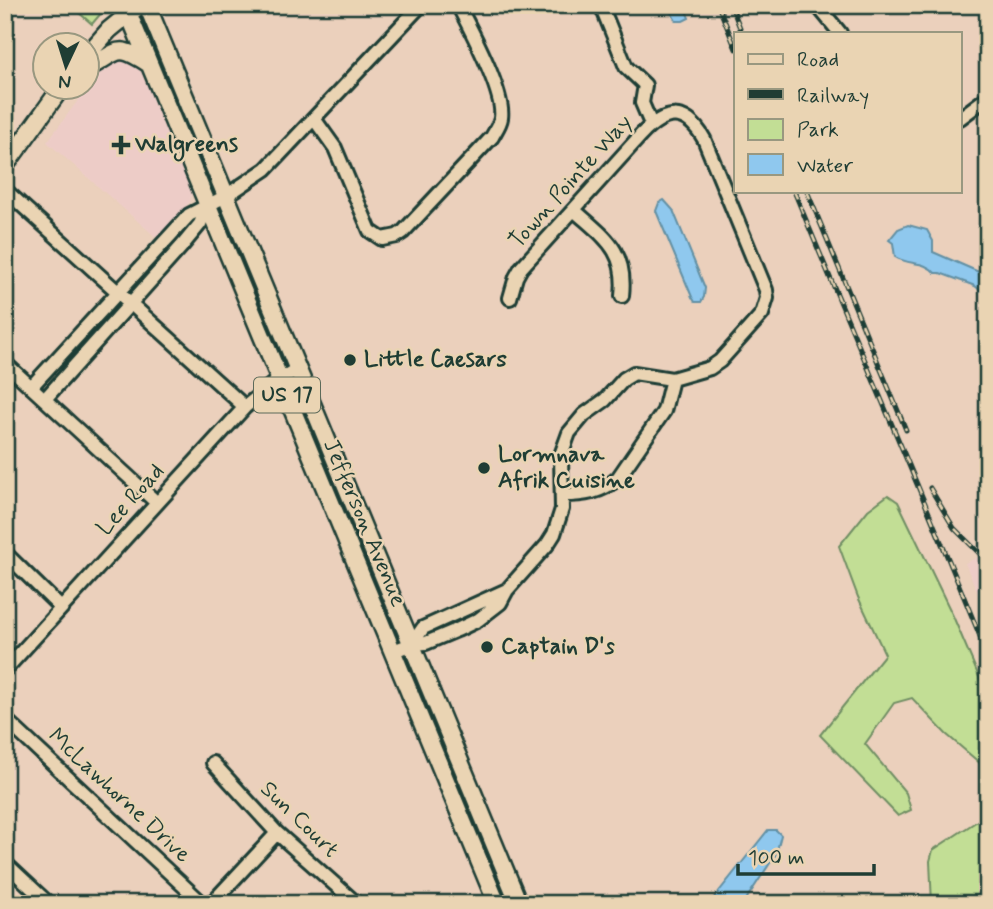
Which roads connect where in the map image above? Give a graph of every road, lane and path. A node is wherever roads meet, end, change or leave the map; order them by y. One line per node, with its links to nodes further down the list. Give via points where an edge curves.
1 (148, 5): 18 (main road, Jefferson Avenue / US 17)
2 (421, 5): 14 (street)
3 (458, 5): 14 (street, via 493,82 501,119 492,137 403,232 382,239 370,231 340,159)
4 (601, 5): 15 (street, via 626,67 645,85 642,103)
5 (817, 5): 7 (street)
6 (131, 8): 8 (main road); 10 (main road, Jefferson Avenue / US 17)
7 (840, 32)
8 (102, 38)
9 (102, 60): 10 (main road, via 120,50)
10 (149, 64): 19 (main road, Jefferson Avenue / US 17)
11 (988, 97): 13 (street)
12 (51, 102): 16 (main road)
13 (962, 116)
14 (315, 120): 18 (street, via 266,169)
15 (651, 124): 20 (street, Town Pointe Way); 30 (street, Town Pointe Way, via 675,116 700,131 767,298 762,314 720,361)
16 (5, 166)
17 (5, 190): 23 (street)
18 (226, 196): 19 (street); 28 (main road, Jefferson Avenue / US 17)
19 (208, 205): 21 (street, via 189,215); 22 (street, via 200,224); 29 (main road, Jefferson Avenue / US 17)
20 (574, 210): 24 (street, via 612,244 623,278); 25 (street, Town Pointe Way, via 522,268)
21 (149, 259): 22 (street); 23 (street)
22 (160, 271): 26 (street)
23 (117, 293): 26 (street); 31 (street)
24 (622, 296)
25 (510, 298)
26 (131, 305): 32 (street); 33 (street)
27 (5, 363): 31 (street)
28 (297, 369): 29 (street, Lee Road); 38 (main road, Jefferson Avenue / US 17)
29 (280, 379): 33 (street, Lee Road); 39 (main road, Jefferson Avenue / US 17)
30 (672, 379): 34 (street, via 664,411 618,478 599,491); 34 (street, via 640,372 629,375 576,424 561,455)
31 (31, 387): 32 (street)
32 (45, 399): 35 (street)
33 (245, 407): 35 (street, Lee Road)
34 (562, 495): 38 (street, via 554,534 500,603 478,620 426,643)
35 (157, 503): 37 (street, Lee Road)
36 (5, 553): 37 (street)
37 (61, 608): 40 (street, Lee Road)
38 (412, 644): 39 (street); 50 (main road, Jefferson Avenue / US 17)
39 (393, 651): 49 (main road, Jefferson Avenue / US 17)
40 (5, 670)
41 (5, 719): 46 (street, McLawhorne Drive)
42 (213, 763): 43 (street, Sun Court)
43 (277, 833): 47 (street); 48 (street, Sun Court)
44 (5, 863): 45 (street)
45 (49, 904)
46 (203, 904)
47 (211, 904)
48 (357, 904)
49 (497, 904)
50 (519, 904)

